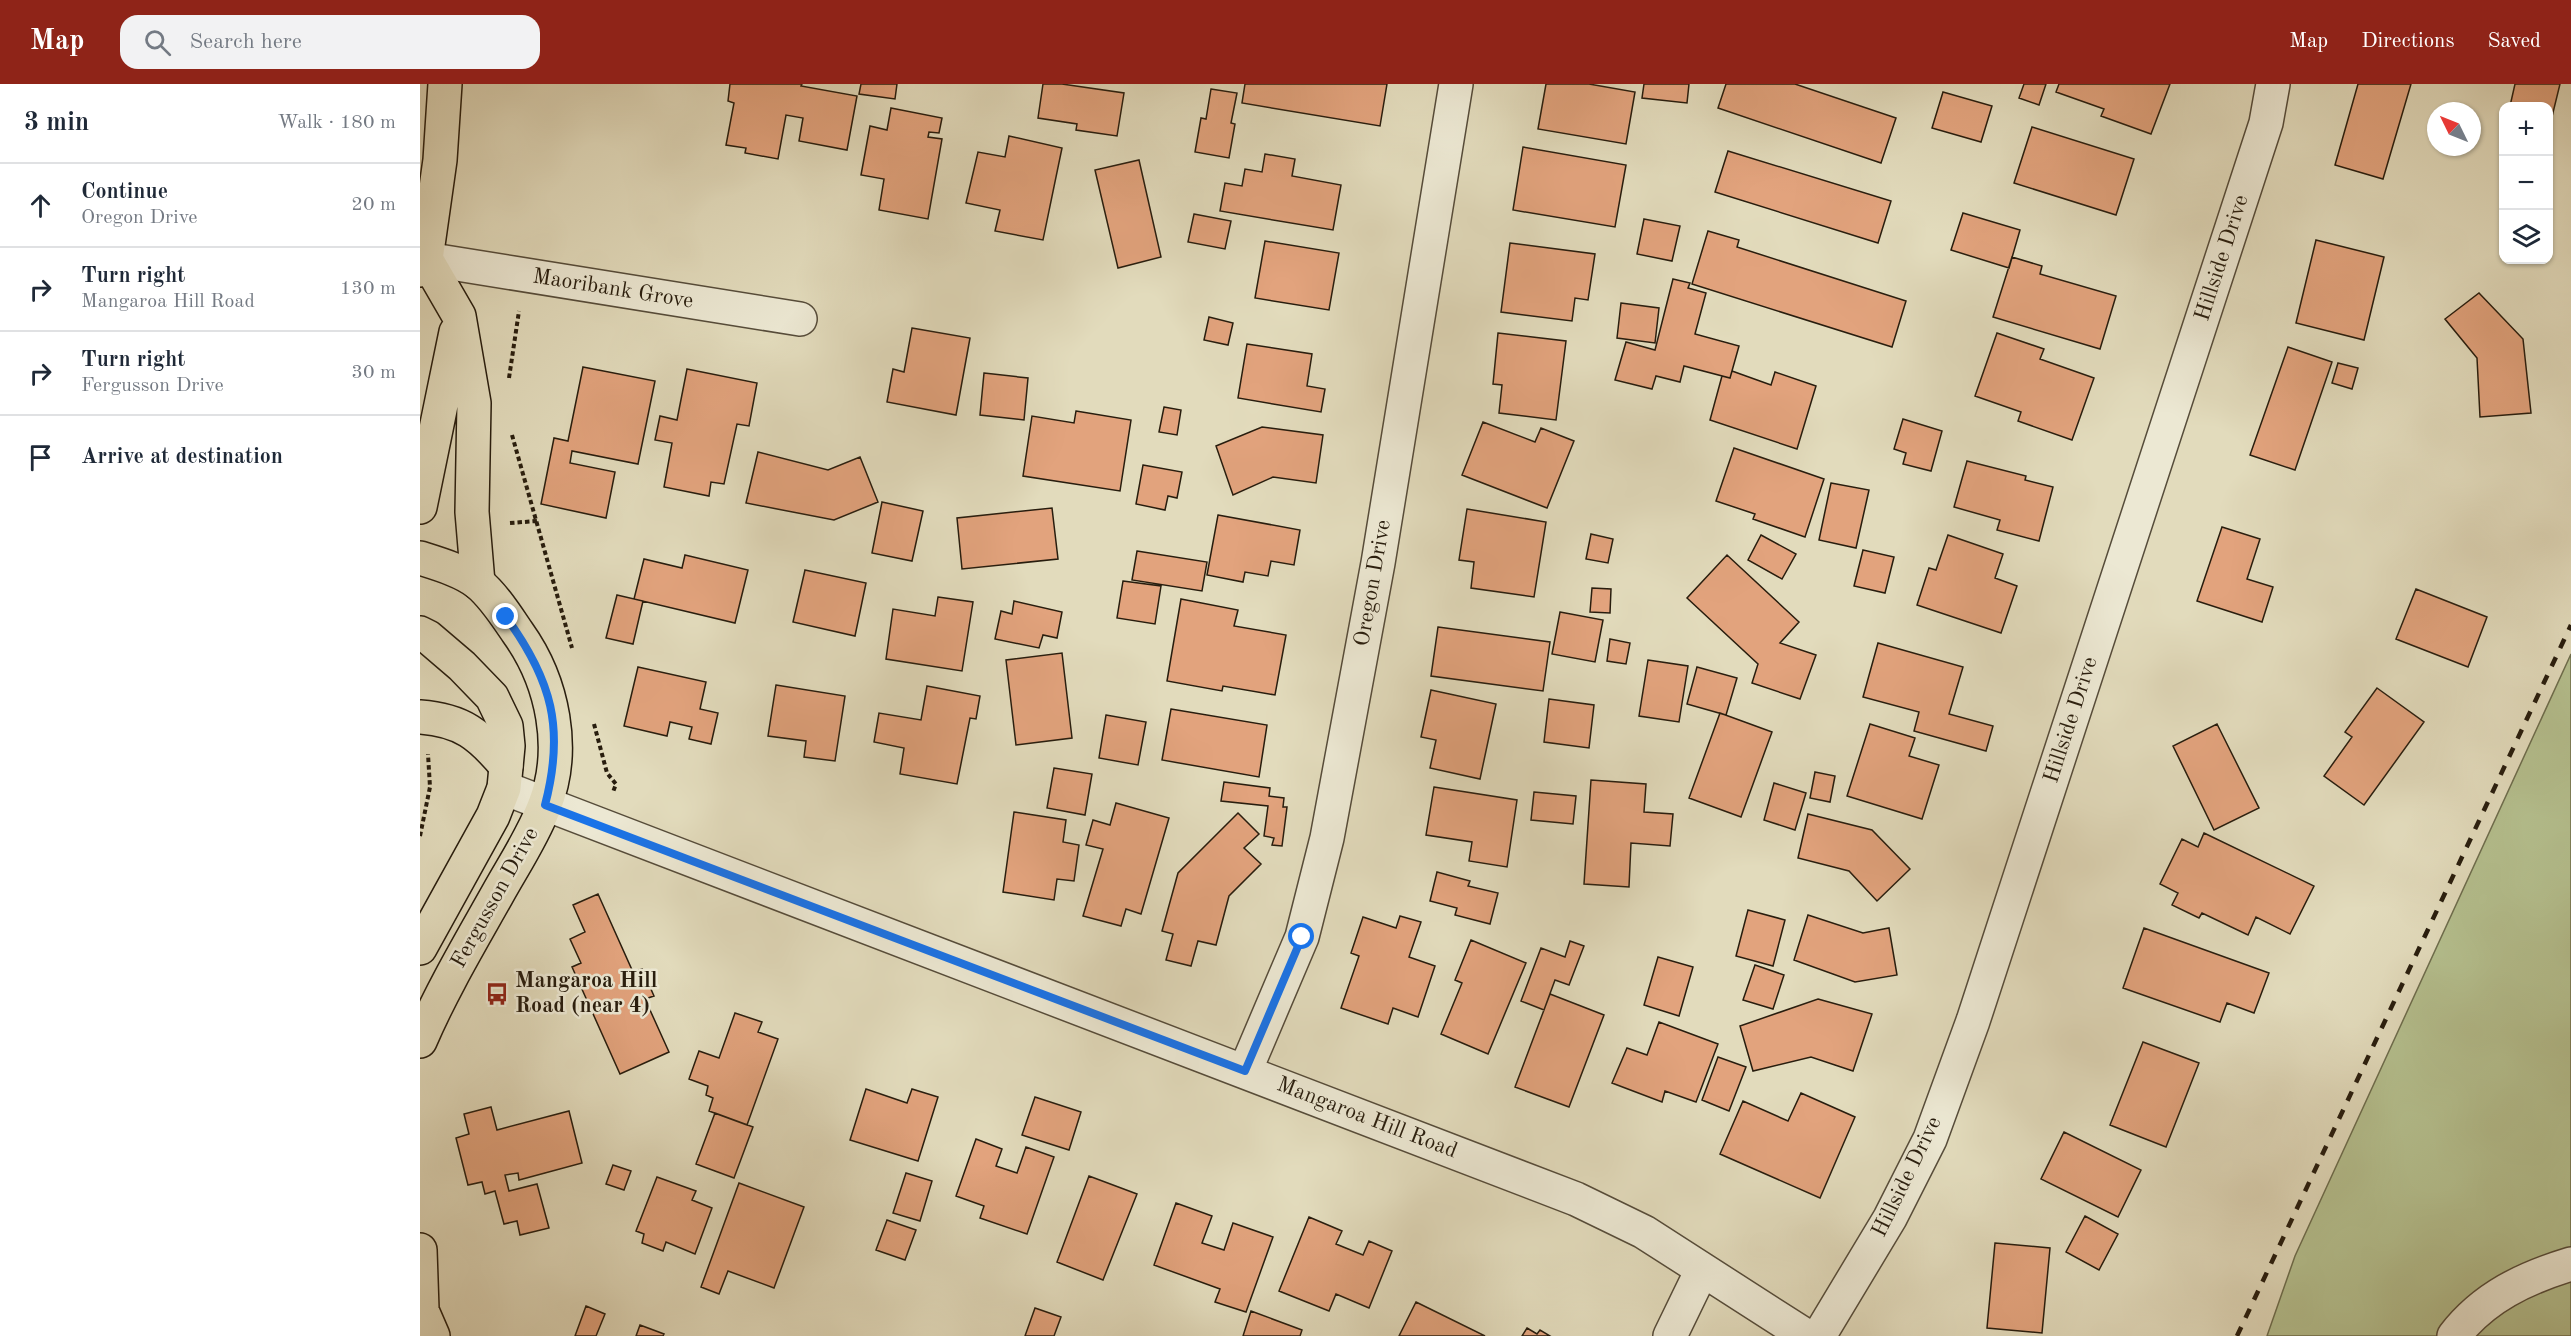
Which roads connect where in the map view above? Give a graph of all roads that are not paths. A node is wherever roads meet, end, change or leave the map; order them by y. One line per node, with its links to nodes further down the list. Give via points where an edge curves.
1 (445, 84): 4 (main road, via 440,160)
2 (1456, 84): 16 (street, Oregon Drive, via 1378,563 1327,838 1302,937)
3 (2273, 84): 23 (street, Hillside Drive, via 2266,123 1930,1139 1890,1218)
4 (423, 264): 5 (main road); 6 (street, Maoribank Grove, via 524,275)
5 (459, 316): 7 (main road); 9 (main road, via 474,403 471,512)
6 (800, 319)
7 (420, 507)
8 (420, 558): 9 (main road, Fergusson Drive)
9 (478, 583): 13 (main road, Fergusson Drive, via 528,647 553,713 552,777)
10 (420, 633): 12 (main road, Fergusson Drive, via 462,666 492,697 506,726)
11 (420, 717): 12 (main road, via 460,724 485,741)
12 (505, 777): 13 (street, Mangaroa Hill Road); 14 (main road, Fergusson Drive, via 493,816)
13 (545, 805): 15 (main road, Fergusson Drive, via 437,1002); 16 (street, Mangaroa Hill Road)
14 (420, 948)
15 (420, 1041)
16 (1245, 1071): 19 (street, Mangaroa Hill Road, via 1576,1199 1644,1232)
17 (420, 1250): 20 (main road)
18 (2571, 1264): 24 (street, via 2523,1280 2499,1294 2476,1311)
19 (1702, 1270): 21 (street); 22 (street, Mangaroa Hill Road)
20 (425, 1317)
21 (1670, 1336)
22 (1806, 1336)
23 (1819, 1336)
24 (2454, 1336)

